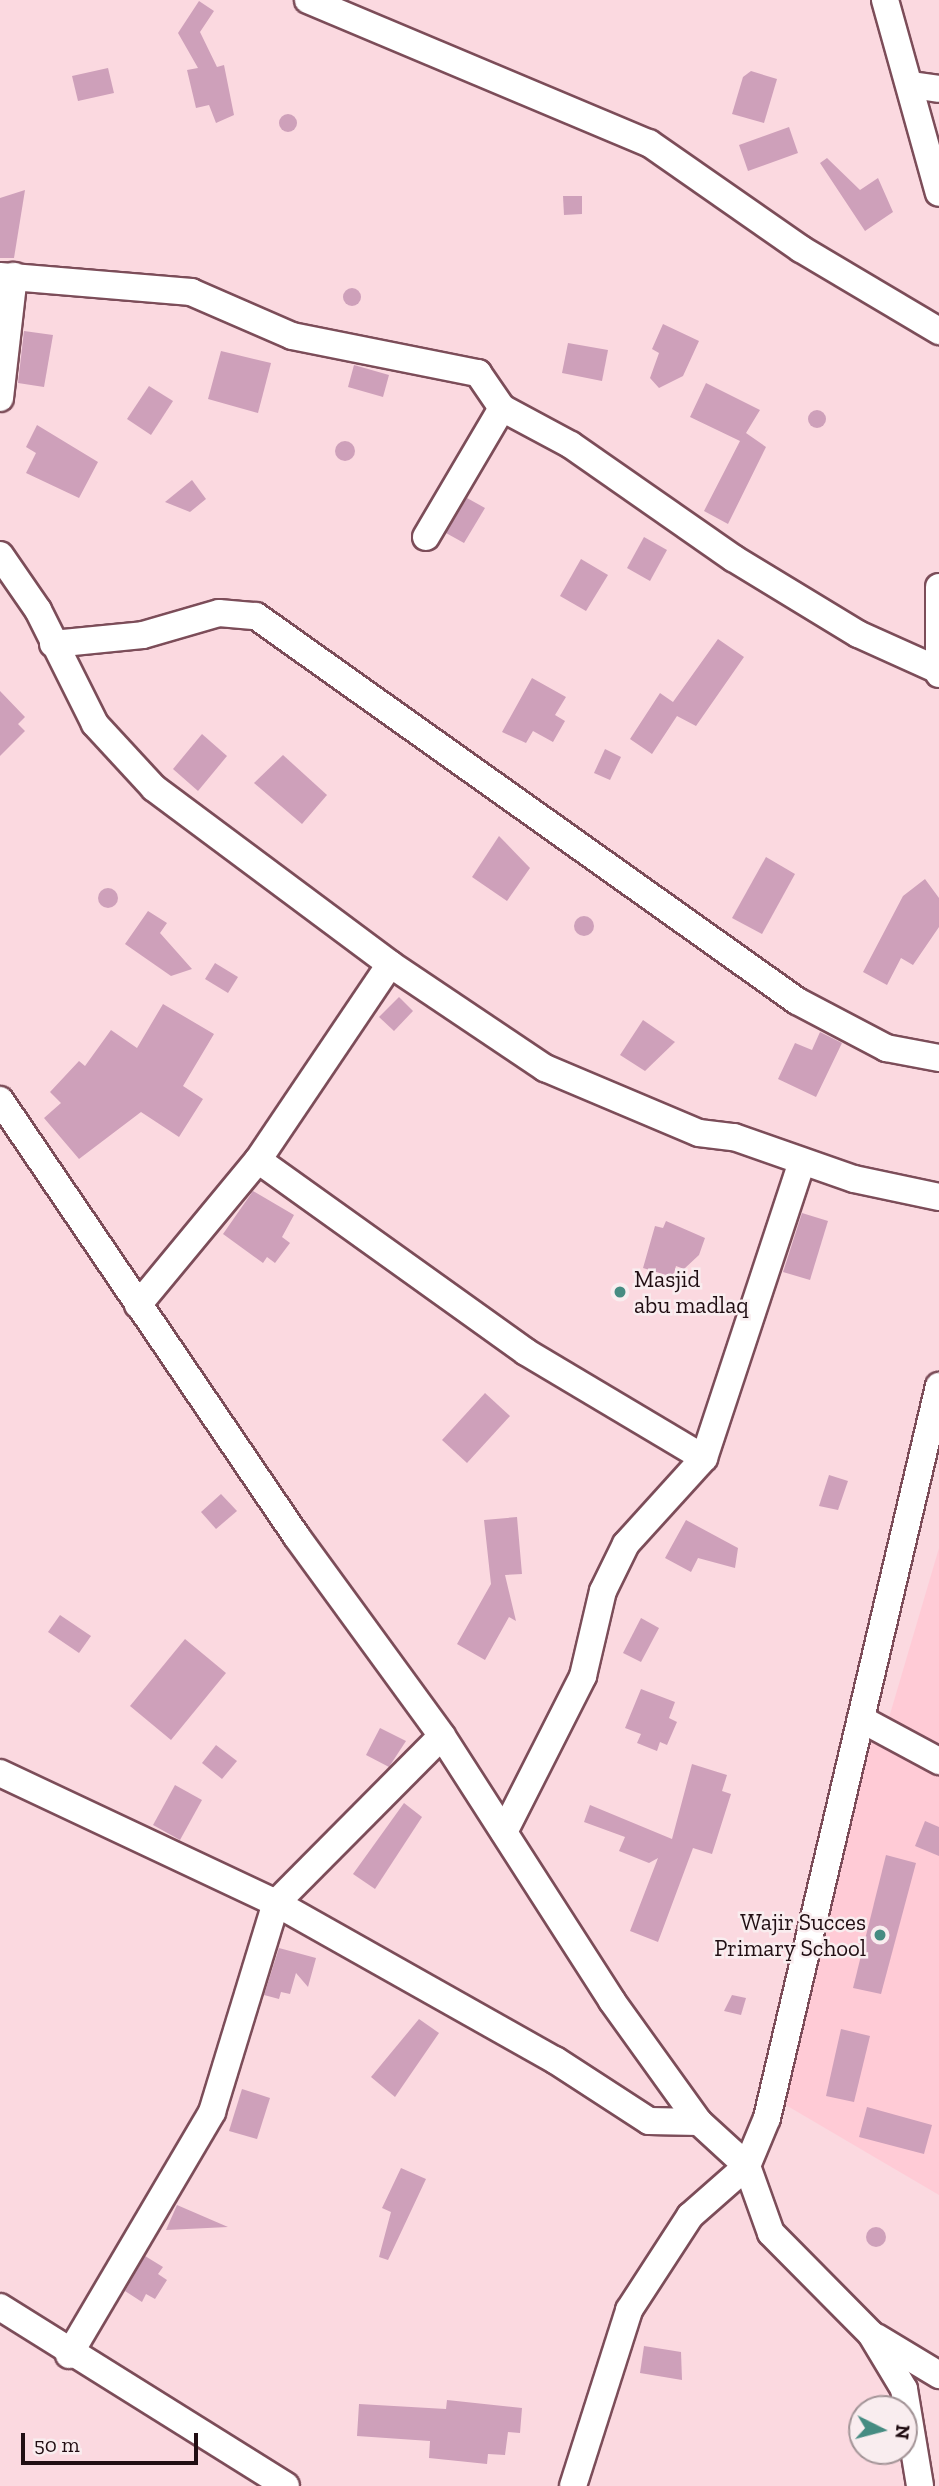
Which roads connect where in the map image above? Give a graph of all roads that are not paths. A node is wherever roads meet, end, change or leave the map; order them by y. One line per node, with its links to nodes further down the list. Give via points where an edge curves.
1 (308, 0): 7 (street, via 649,143 801,249)
2 (885, 0): 3 (street)
3 (912, 85): 4 (street); 5 (street)
4 (939, 89)
5 (939, 193)
6 (7, 276): 8 (street); 9 (street, via 191,292 292,336 478,373)
7 (939, 331)
8 (0, 398)
9 (502, 408): 10 (street); 14 (street, via 571,445 733,558 858,634)
10 (426, 537)
11 (0, 555): 13 (street)
12 (939, 587): 14 (street)
13 (53, 644): 15 (street, via 95,724 154,788); 16 (street, via 143,635 219,612 256,616 797,1001 886,1048)
14 (938, 672)
15 (390, 964): 18 (street); 19 (street, via 545,1068 699,1133 734,1137)
16 (939, 1058)
17 (0, 1100): 21 (street)
18 (258, 1160): 21 (street); 23 (street, via 526,1352)
19 (802, 1162): 20 (street); 23 (street)
20 (939, 1197)
21 (138, 1305): 25 (street)
22 (939, 1386): 24 (street)
23 (704, 1458): 28 (street, via 626,1544 603,1591 583,1676)
24 (861, 1719): 26 (street); 31 (street, via 789,2048)
25 (442, 1735): 28 (street); 29 (street)
26 (939, 1761)
27 (0, 1773): 29 (street)
28 (504, 1832): 30 (street)
29 (276, 1903): 30 (street, via 555,2060 649,2121); 34 (street, via 212,2112)
30 (699, 2122): 31 (street)
31 (747, 2166): 33 (street, via 771,2233); 37 (street, via 690,2216 629,2310)
32 (0, 2307): 34 (street)
33 (872, 2334): 35 (street); 38 (street, via 904,2389)
34 (69, 2355): 36 (street)
35 (939, 2375)
36 (286, 2486)
37 (573, 2486)
38 (920, 2486)

